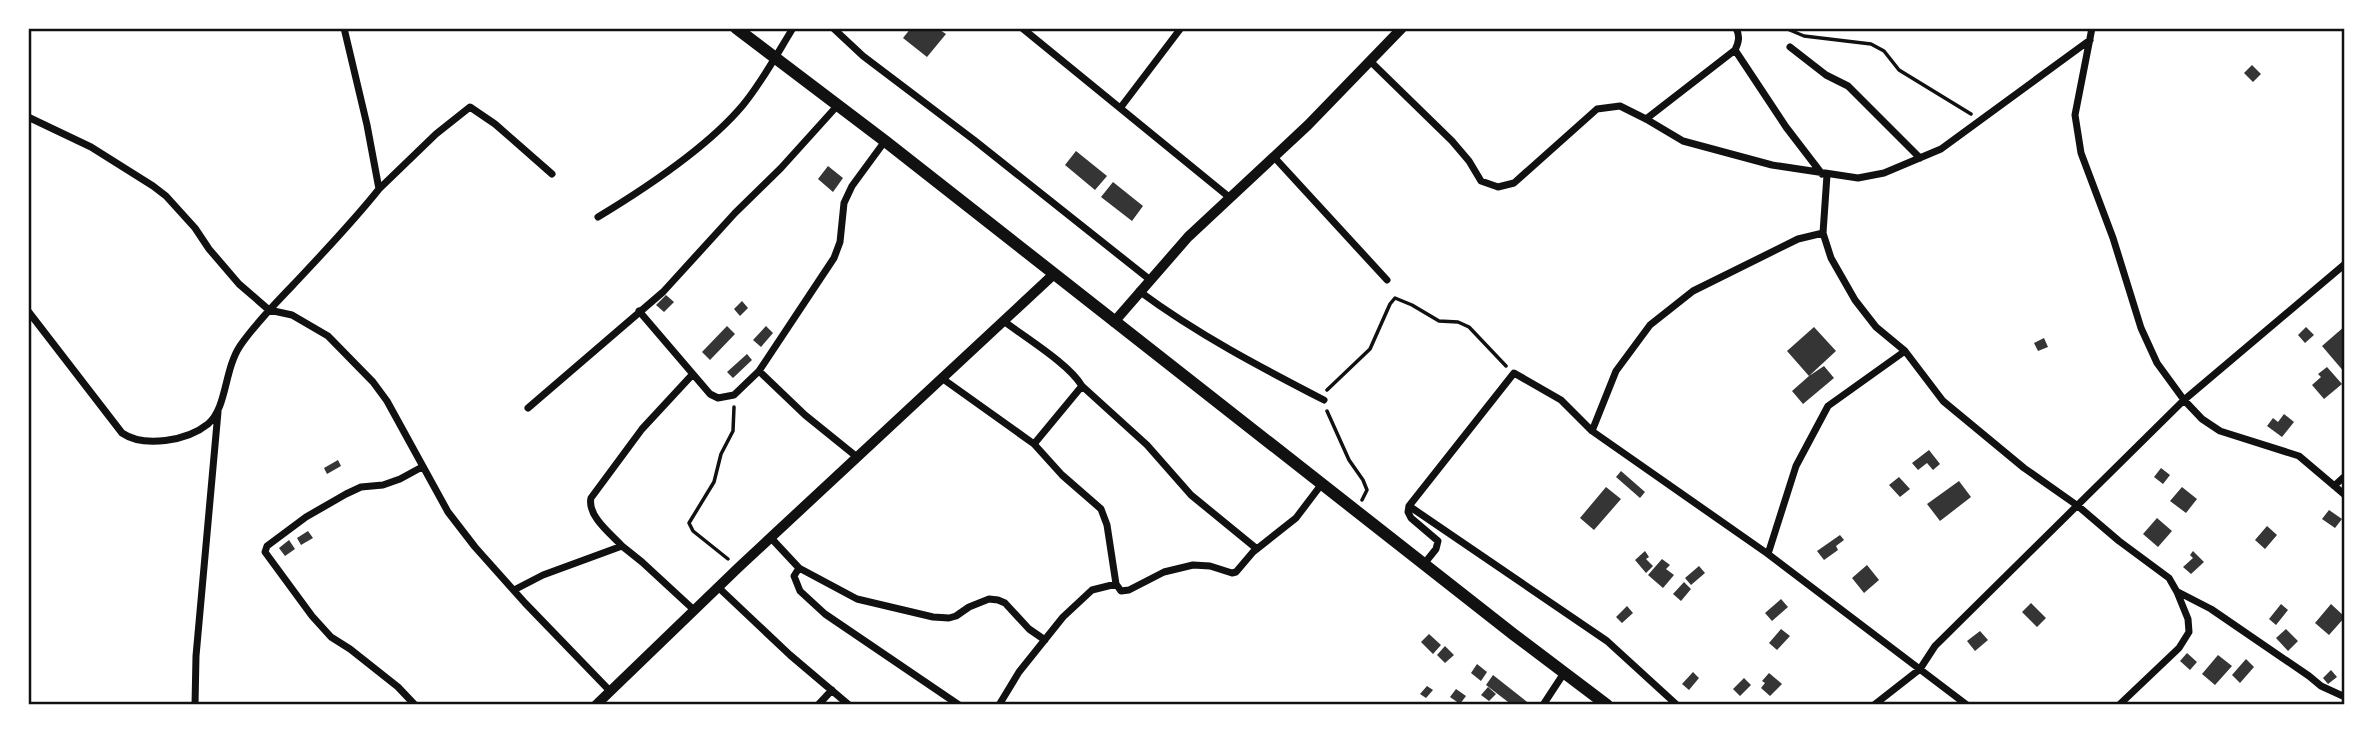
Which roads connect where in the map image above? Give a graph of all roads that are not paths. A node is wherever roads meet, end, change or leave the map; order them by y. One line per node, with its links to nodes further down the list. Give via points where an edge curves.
1 (344, 28): 24 (street)
2 (736, 28): 13 (main road)
3 (793, 28): 13 (street)
4 (832, 28): 30 (street)
5 (1022, 28): 16 (street)
6 (1181, 28): 16 (street)
7 (1402, 28): 14 (street)
8 (1736, 28): 12 (street, via 1739,43)
9 (2092, 28): 10 (street)
10 (2090, 40): 21 (street, via 1941,149); 44 (street, via 2075,115 2081,153 2147,343)
11 (1790, 47): 21 (street, via 1848,86)
12 (1735, 50): 18 (street); 23 (street, via 1786,127)
13 (774, 58): 15 (main road); 26 (street, via 730,119 661,176)
14 (1370, 61): 18 (street, via 1452,141 1481,181 1498,187 1514,183 1597,109 1620,106); 20 (street)
15 (837, 106): 19 (main road); 34 (street, via 682,272)
16 (1121, 107): 25 (street)
17 (28, 117): 33 (street, via 101,153 166,196 239,284)
18 (1646, 119): 23 (street, via 1683,141)
19 (885, 141): 29 (main road); 39 (street, via 844,203 837,254)
20 (1274, 157): 25 (street); 31 (street)
21 (1920, 158): 23 (street, via 1858,178)
22 (552, 174): 24 (street, via 470,107)
23 (1825, 174): 27 (street)
24 (379, 189): 33 (street)
25 (1228, 197): 30 (street)
26 (598, 217)
27 (1823, 233): 38 (street, via 1854,300 1876,327); 47 (street, via 1798,239 1693,291 1650,325 1616,371)
28 (2345, 264): 44 (street)
29 (1054, 274): 36 (street); 37 (main road)
30 (1149, 279): 32 (street)
31 (1387, 280)
32 (1139, 291): 37 (street); 43 (street, via 1215,342)
33 (269, 310): 46 (street, via 232,360); 50 (street, via 310,324 355,363 387,401)
34 (639, 311): 40 (street); 45 (street)
35 (28, 312): 46 (street, via 131,439 176,439 208,424)
36 (1005, 322): 41 (street); 42 (street)
37 (1114, 322): 52 (main road)
38 (1905, 351): 56 (street, via 1944,401); 60 (street, via 1828,406 1796,467)
39 (759, 371): 40 (street, via 734,395 718,398); 49 (street)
40 (692, 375): 58 (street, via 642,429 591,498 594,513)
41 (943, 379): 48 (street); 49 (street)
42 (1082, 386): 48 (street); 59 (street, via 1147,445 1191,495)
43 (1324, 400)
44 (2184, 400): 53 (street, via 2220,431 2299,456); 56 (street)
45 (528, 408)
46 (218, 412): 74 (street)
47 (1592, 431): 55 (street, via 1561,400 1514,373); 60 (street)
48 (1034, 444): 63 (street, via 1101,509)
49 (857, 457): 57 (street)
50 (422, 467): 65 (street, via 448,512); 75 (street, via 383,485 361,487 319,508 265,552 331,637)
51 (2345, 476): 53 (street)
52 (1321, 485): 59 (street, via 1296,518); 61 (main road)
53 (2334, 486): 54 (street)
54 (2345, 495)
55 (1409, 506): 61 (street, via 1411,518 1438,541); 83 (street, via 1606,641)
56 (2078, 506): 66 (street, via 2169,578); 69 (street, via 1935,646)
57 (771, 538): 62 (street); 64 (street)
58 (622, 546): 65 (street); 67 (street)
59 (1257, 549): 63 (street, via 1232,573 1193,565 1164,572 1129,590)
60 (1768, 554): 69 (street)
61 (1424, 564): 70 (main road)
62 (799, 568): 68 (street, via 857,599 933,617 952,617 989,599 998,600); 79 (street, via 794,576 796,585 825,614)
63 (1116, 584): 68 (street, via 1085,595)
64 (719, 588): 67 (street); 71 (street)
65 (514, 590): 72 (street)
66 (2177, 592): 73 (street, via 2211,609 2321,686); 86 (street, via 2189,632 2179,648)
67 (694, 610): 72 (street)
68 (1045, 640): 80 (street)
69 (1920, 669): 84 (street); 85 (street)
70 (1564, 673): 81 (street); 82 (main road)
71 (832, 690): 77 (street); 78 (street)
72 (610, 691): 76 (street)
73 (2345, 697)
74 (195, 705)
75 (415, 705)
76 (596, 705)
77 (818, 705)
78 (849, 705)
79 (960, 705)
80 (999, 705)
81 (1543, 705)
82 (1607, 705)
83 (1677, 705)
84 (1874, 705)
85 (1967, 705)
86 (2119, 705)

